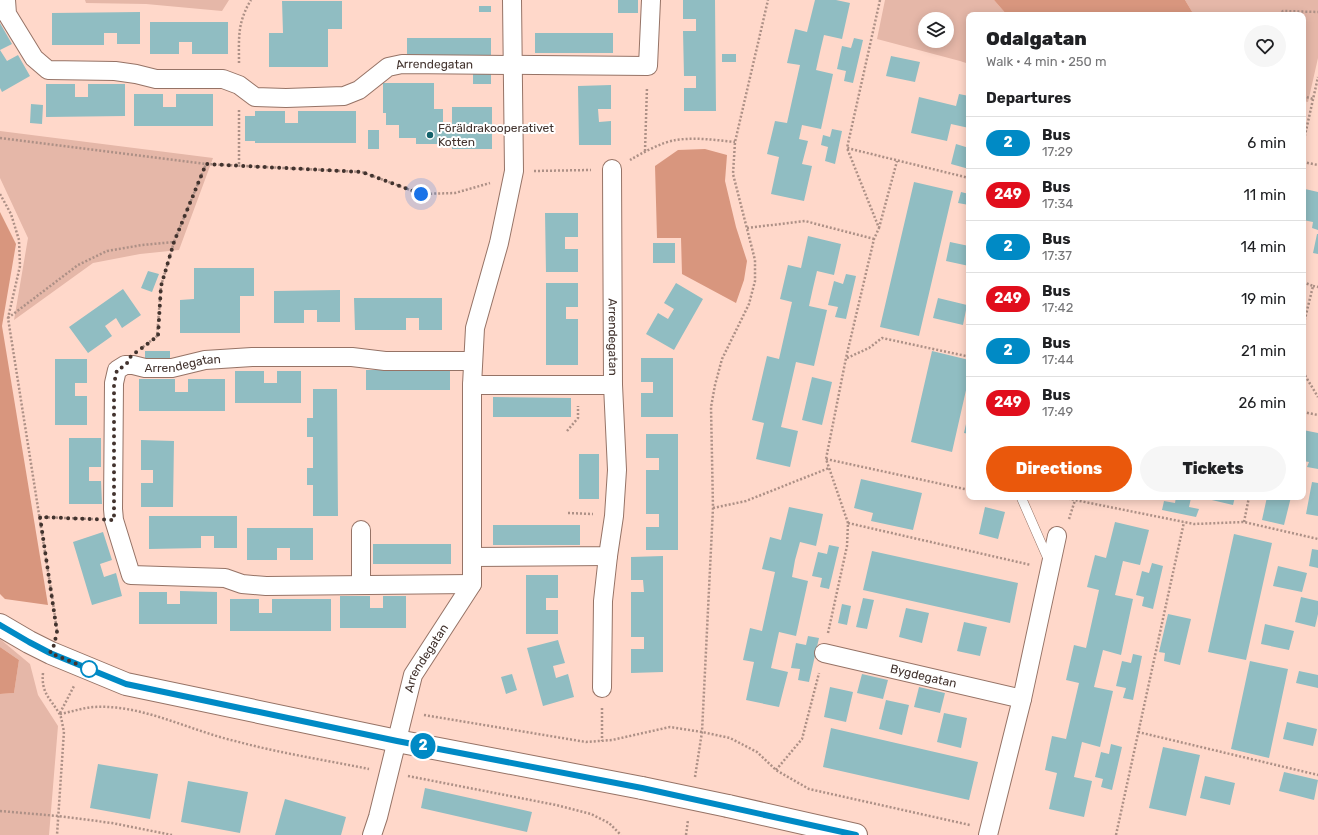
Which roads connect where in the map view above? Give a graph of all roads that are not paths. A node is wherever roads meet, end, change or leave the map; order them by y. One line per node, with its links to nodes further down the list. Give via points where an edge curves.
1 (6, 0): 4 (street, Arrendegatan, via 11,20 34,58 48,70 115,71 156,79 223,79 239,85 255,97 344,96 360,90 388,67 402,64)
2 (512, 0): 4 (street)
3 (650, 0): 4 (street, Arrendegatan, via 648,66)
4 (513, 64): 6 (street, via 514,171 499,243 474,328)
5 (612, 169): 8 (street, Arrendegatan)
6 (472, 361): 7 (street); 16 (street, Arrendegatan, via 252,357 205,360 172,368 126,365 117,370 114,384 114,520 131,575 225,578 242,584 266,586)
7 (472, 385): 8 (street, Arrendegatan); 13 (street)
8 (613, 385): 12 (street, Arrendegatan, via 617,470)
9 (1022, 500): 14 (lane)
10 (361, 530): 16 (street)
11 (1057, 536): 14 (street)
12 (608, 556): 13 (street); 19 (street, Arrendegatan, via 603,601)
13 (472, 557): 15 (street)
14 (1050, 567): 20 (street)
15 (472, 584): 16 (street); 21 (street, Arrendegatan, via 413,675)
16 (361, 585)
17 (0, 624): 21 (street, via 50,653 126,684)
18 (824, 653): 20 (street, Bygdegatan)
19 (602, 688)
20 (1022, 699): 22 (street)
21 (397, 741): 23 (street, Arrendegatan); 24 (street, bridge, via 642,788)
22 (989, 832)
23 (372, 835)
24 (856, 835)

